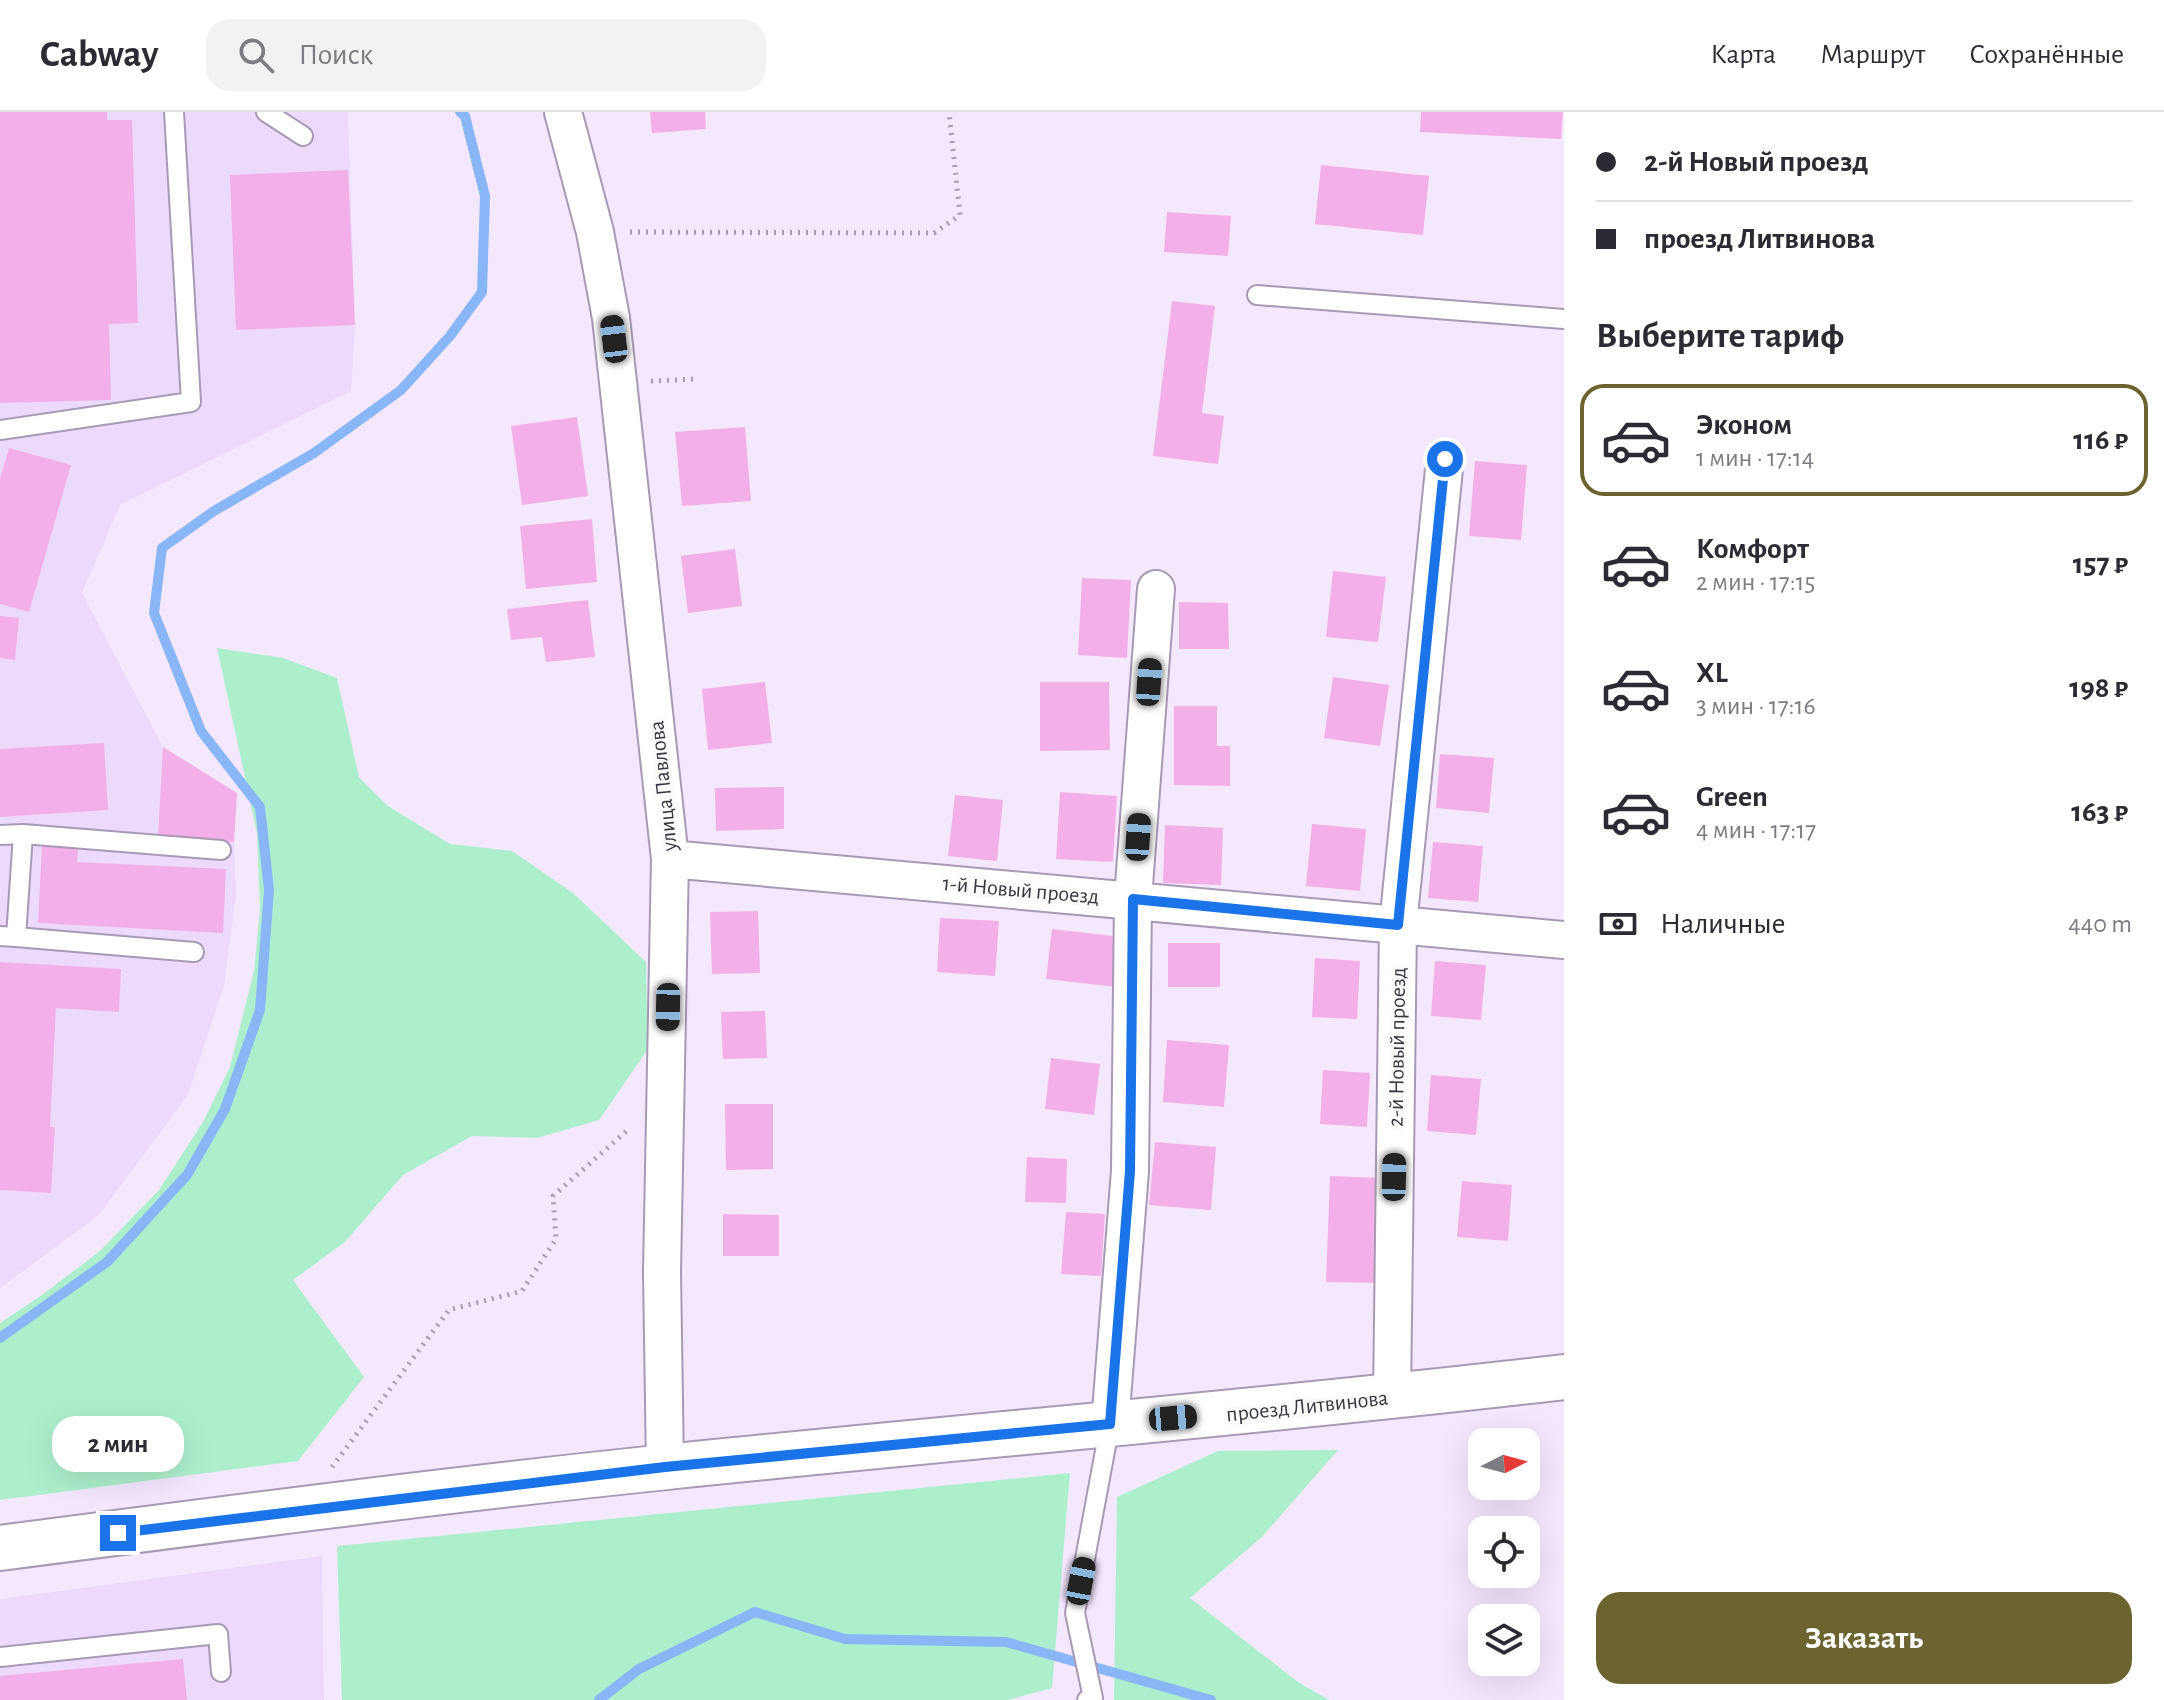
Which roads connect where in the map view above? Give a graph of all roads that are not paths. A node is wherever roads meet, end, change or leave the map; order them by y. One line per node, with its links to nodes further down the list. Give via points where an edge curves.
1 (174, 112): 7 (lane, via 191,402)
2 (266, 112): 4 (lane)
3 (563, 112): 13 (street, улица Павлова, via 595,232 613,331)
4 (303, 136)
5 (1257, 295): 6 (lane)
6 (1564, 319)
7 (0, 430)
8 (1445, 459): 15 (street, 2-й Новый проезд)
9 (1156, 589): 14 (street)
10 (23, 834): 11 (lane); 12 (lane); 16 (lane)
11 (0, 835)
12 (221, 850)
13 (670, 859): 14 (street, 1-й Новый проезд); 22 (street, улица Павлова, via 662,1272)
14 (1133, 899): 15 (street, 1-й Новый проезд); 21 (street, via 1130,1171)
15 (1398, 925): 17 (street, 1-й Новый проезд); 20 (street, 2-й Новый проезд)
16 (8, 936): 18 (lane)
17 (1564, 940)
18 (194, 952)
19 (1564, 1377): 20 (main road, проезд Литвинова)
20 (1392, 1397): 21 (main road, проезд Литвинова)
21 (1110, 1424): 22 (main road, проезд Литвинова); 26 (lane, via 1075,1613 1093,1698)
22 (665, 1467): 23 (main road, проезд Литвинова)
23 (0, 1548)
24 (0, 1657): 25 (lane, via 218,1634)
25 (221, 1672)
26 (1087, 1700)

